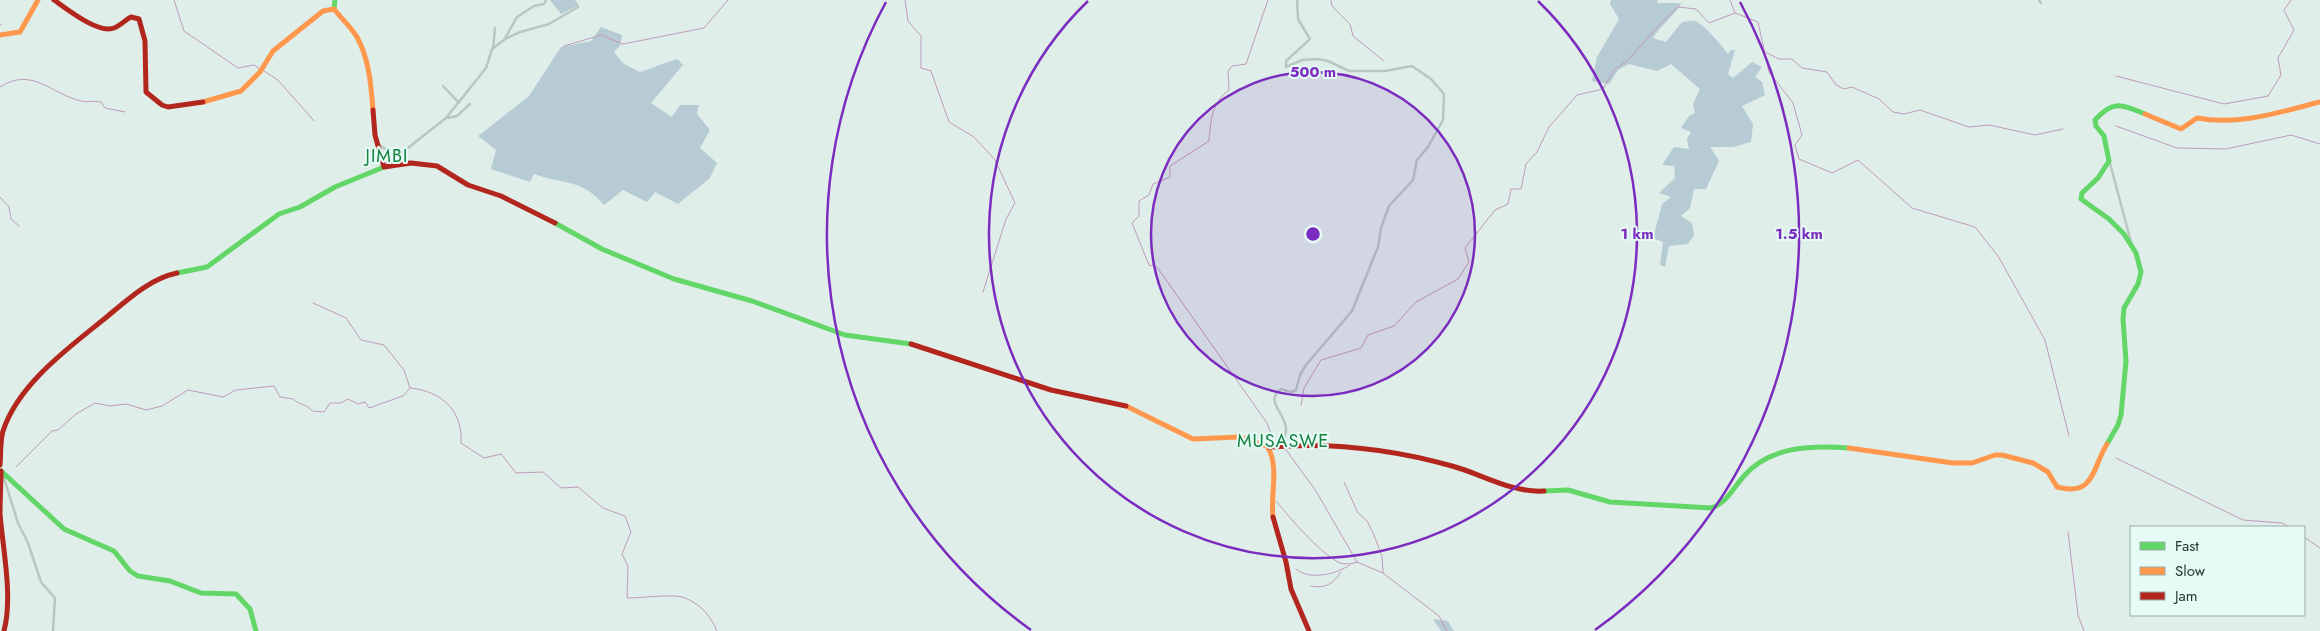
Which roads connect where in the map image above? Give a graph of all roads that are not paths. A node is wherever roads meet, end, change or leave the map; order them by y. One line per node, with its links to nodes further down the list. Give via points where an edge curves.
1 (38, 0): 9 (main road, via 20,32)
2 (54, 0): 7 (main road, via 105,29 114,28 132,17 138,19 145,42 146,92 165,107 201,103 241,91 273,51 323,11)
3 (335, 0): 7 (main road)
4 (546, 0): 10 (street, via 516,17)
5 (1297, 0): 24 (street, via 1298,19 1310,39 1286,61 1286,67 1302,60 1317,59 1348,71 1386,71 1412,66 1441,90 1444,113 1428,147 1417,160 1413,180 1389,206 1378,247 1352,310 1306,365 1296,390 1281,389 1274,395 1273,401 1286,426)
6 (578, 7): 10 (street, via 549,24)
7 (334, 9): 17 (main road, via 356,35 364,53 371,80 375,135)
8 (495, 28): 11 (street)
9 (0, 35)
10 (504, 40): 11 (street)
11 (492, 49): 14 (street, via 486,68)
12 (443, 86): 14 (street)
13 (2320, 102): 19 (main road, via 2256,118 2213,121 2197,118 2181,130 2134,110 2109,107 2094,122 2104,136)
14 (459, 103): 16 (street)
15 (470, 104): 16 (street, via 456,116)
16 (446, 118): 18 (street)
17 (379, 145): 18 (street); 21 (main road)
18 (398, 157): 20 (street); 21 (street)
19 (2109, 161): 22 (street); 22 (main road, via 2098,178 2082,192 2081,199 2107,216)
20 (411, 163): 21 (main road); 23 (main road, via 437,166 468,185 501,196 602,249 674,279 845,335 908,343 1051,390 1120,403 1193,439 1239,437)
21 (384, 167): 25 (main road, via 279,214 207,267 168,275 136,294 55,359 33,383 3,431)
22 (2131, 243): 24 (main road, via 2141,273 2123,313 2126,358 2120,418 2103,449 2092,479 2085,486 2057,488 2048,472 2033,463 2002,455 1972,463 1953,463 1815,446 1784,451 1762,460 1725,500 1709,509 1610,502 1571,490 1534,492 1509,489 1452,466 1388,451 1305,444)
23 (1268, 446): 24 (main road); 29 (main road, via 1272,454 1274,525 1291,589)
24 (1284, 446)
25 (0, 468): 26 (main road, via 7,596); 27 (street, via 38,574 55,598); 28 (main road, via 64,528 114,551 138,576 170,581 201,593 236,594 250,610)
26 (4, 631)
27 (53, 631)
28 (256, 631)
29 (1308, 631)

